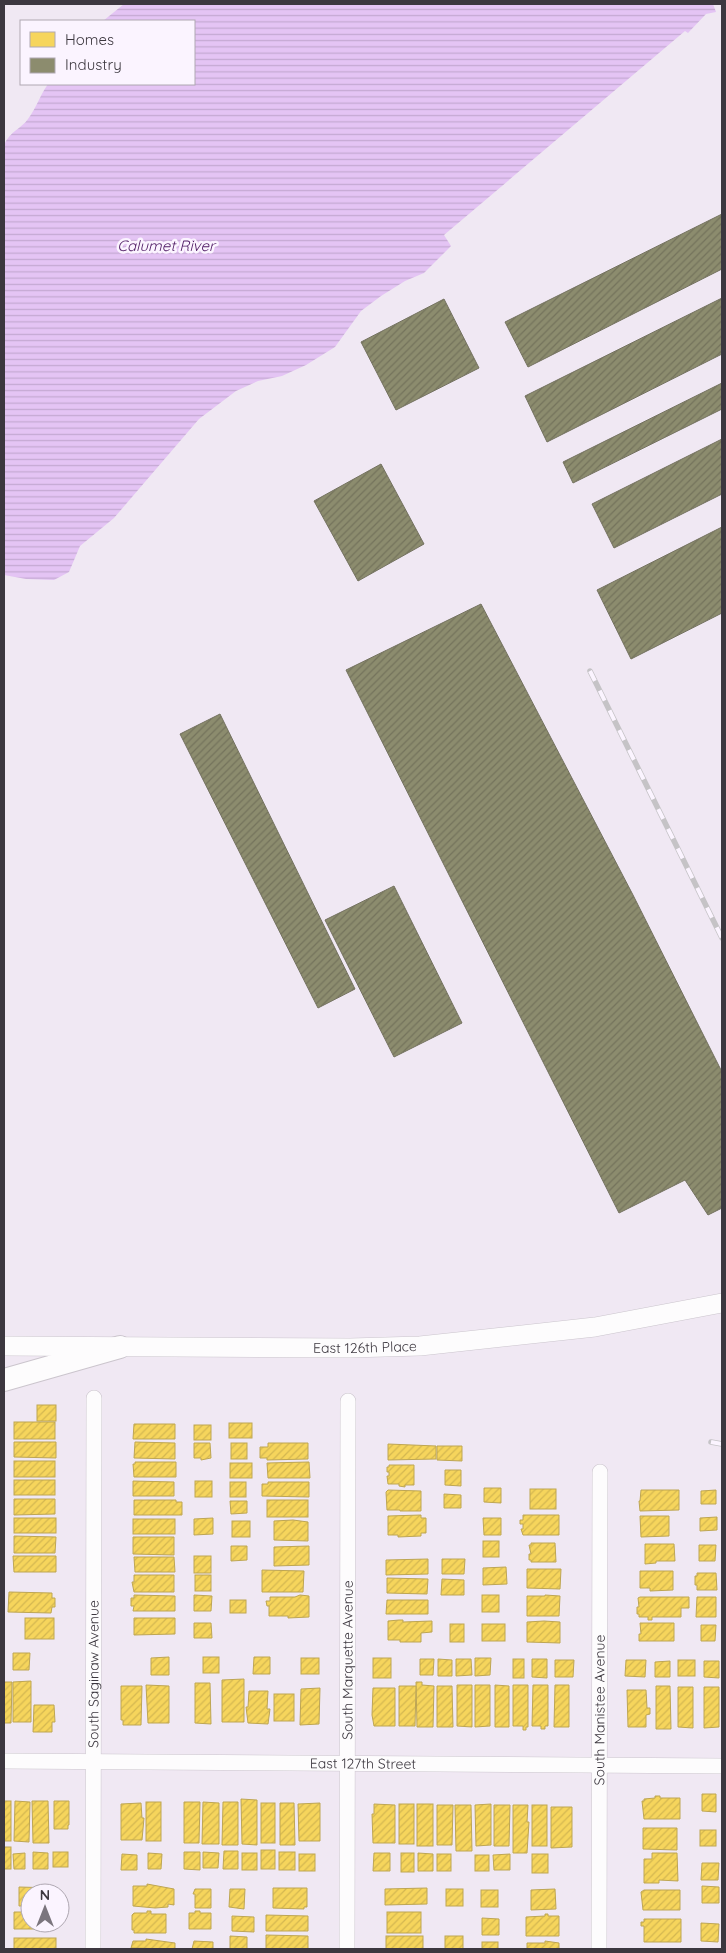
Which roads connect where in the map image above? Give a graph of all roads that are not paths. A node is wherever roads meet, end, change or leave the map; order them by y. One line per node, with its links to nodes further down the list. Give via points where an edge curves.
1 (722, 1303): 3 (street, East 126th Place, via 595,1327 420,1346)
2 (4, 1346): 3 (street, East 126th Place)
3 (120, 1347): 4 (main road)
4 (4, 1380)
5 (94, 1398): 9 (street, South Saginaw Avenue)
6 (348, 1401): 10 (street, South Marquette Avenue)
7 (600, 1472): 11 (street, South Manistee Avenue)
8 (4, 1761): 9 (street, East 127th Street)
9 (93, 1761): 10 (street, East 127th Street); 13 (street, South Saginaw Avenue)
10 (347, 1763): 11 (street, East 127th Street); 14 (street, South Marquette Avenue)
11 (599, 1765): 12 (street, East 127th Street); 15 (street, South Manistee Avenue)
12 (722, 1766)
13 (93, 1949)
14 (347, 1949)
15 (599, 1949)

